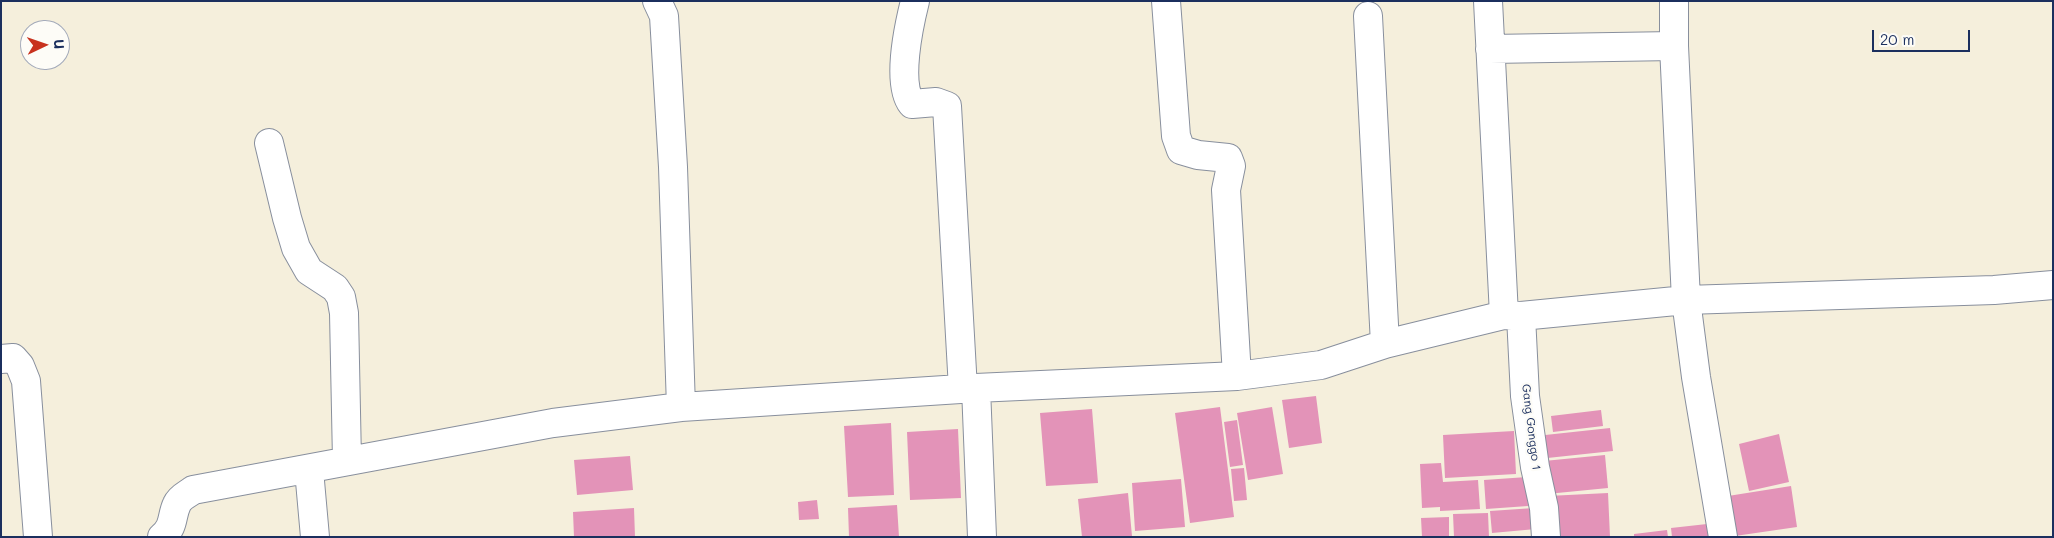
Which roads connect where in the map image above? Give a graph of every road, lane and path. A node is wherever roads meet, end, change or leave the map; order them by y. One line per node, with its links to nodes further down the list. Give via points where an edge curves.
1 (657, 1): 17 (street, via 664,16 673,167)
2 (915, 1): 16 (street, via 908,32 907,97 912,104 936,102 947,106)
3 (1166, 1): 15 (street, via 1176,136 1181,150 1228,158 1231,166 1226,190)
4 (1488, 1): 8 (street, Gang Gonggo 1)
5 (1674, 1): 7 (street)
6 (1368, 16): 13 (street)
7 (1674, 46): 8 (street); 11 (street)
8 (1490, 49): 12 (street, Gang Gonggo 1)
9 (269, 143): 18 (street, via 296,248 309,271 335,288 341,297)
10 (2053, 285): 11 (street)
11 (1686, 300): 12 (street); 25 (street)
12 (1512, 316): 13 (street); 24 (street, Gang Gonggo 1)
13 (1385, 344): 15 (street, via 1321,365)
14 (1, 359): 21 (street, via 13,358 26,381)
15 (1237, 376): 16 (street)
16 (969, 388): 17 (street); 23 (street)
17 (681, 407): 18 (street, via 553,423)
18 (347, 461): 19 (street)
19 (309, 470): 20 (street, via 193,490 177,504); 22 (street)
20 (170, 532)
21 (38, 537)
22 (315, 537)
23 (982, 537)
24 (1546, 537)
25 (1723, 537)

